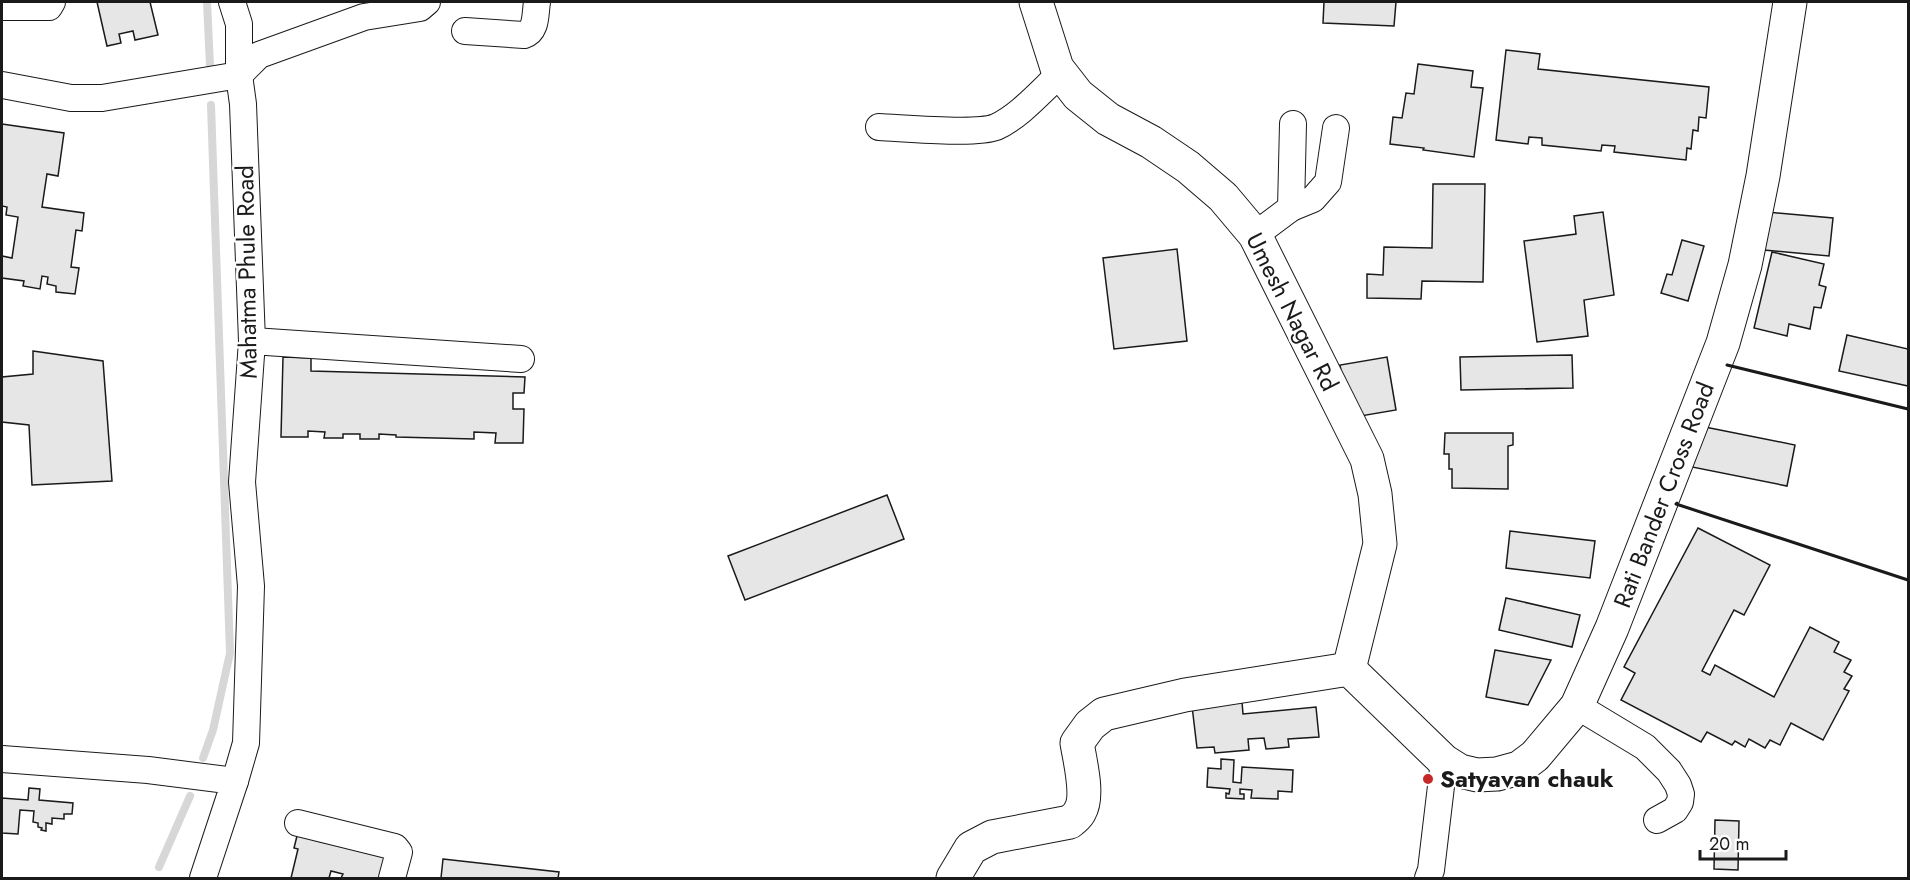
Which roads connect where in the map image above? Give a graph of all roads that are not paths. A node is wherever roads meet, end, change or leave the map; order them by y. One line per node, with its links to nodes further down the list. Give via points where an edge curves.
1 (52, 2): 7 (street, via 49,7)
2 (232, 2): 10 (street, Mahatma Phule Road, via 238,24)
3 (427, 2): 10 (street, via 420,8 364,17 259,55)
4 (537, 2): 8 (street, via 529,33)
5 (1036, 2): 9 (street, Umesh Nagar Rd)
6 (1790, 2): 20 (street, Rati Bander Cross Road, via 1764,176 1723,344 1616,618)
7 (2, 7)
8 (465, 31)
9 (1061, 73): 13 (street, via 1010,119 993,128); 16 (street, Umesh Nagar Rd, via 1078,95 1108,118 1188,167 1223,197)
10 (239, 75): 11 (street, via 102,98 71,98); 17 (street, Mahatma Phule Road)
11 (2, 85)
12 (1293, 124): 15 (street)
13 (879, 127)
14 (1336, 128): 15 (street, via 1328,182 1313,199)
15 (1292, 208): 16 (street)
16 (1255, 235): 19 (street, Umesh Nagar Rd, via 1367,459 1375,494 1380,544)
17 (252, 341): 18 (street); 23 (street, Mahatma Phule Road, via 242,482 251,586 250,672 246,743)
18 (521, 358)
19 (1349, 669): 22 (street, Rati Bander Cross Road); 28 (street, via 1185,694 1104,714 1077,742 1084,794 1079,814 1070,822 992,837 971,848)
20 (1576, 706): 22 (street, Rati Bander Cross Road, via 1535,756 1519,768 1477,775); 24 (street, via 1645,747 1669,771 1678,785 1680,802 1676,810)
21 (2, 759): 23 (street)
22 (1444, 761): 29 (street)
23 (235, 781): 26 (street, Mahatma Phule Road)
24 (1658, 820)
25 (298, 823): 27 (street, via 395,847 399,859)
26 (203, 879)
27 (392, 879)
28 (953, 879)
29 (1428, 879)

